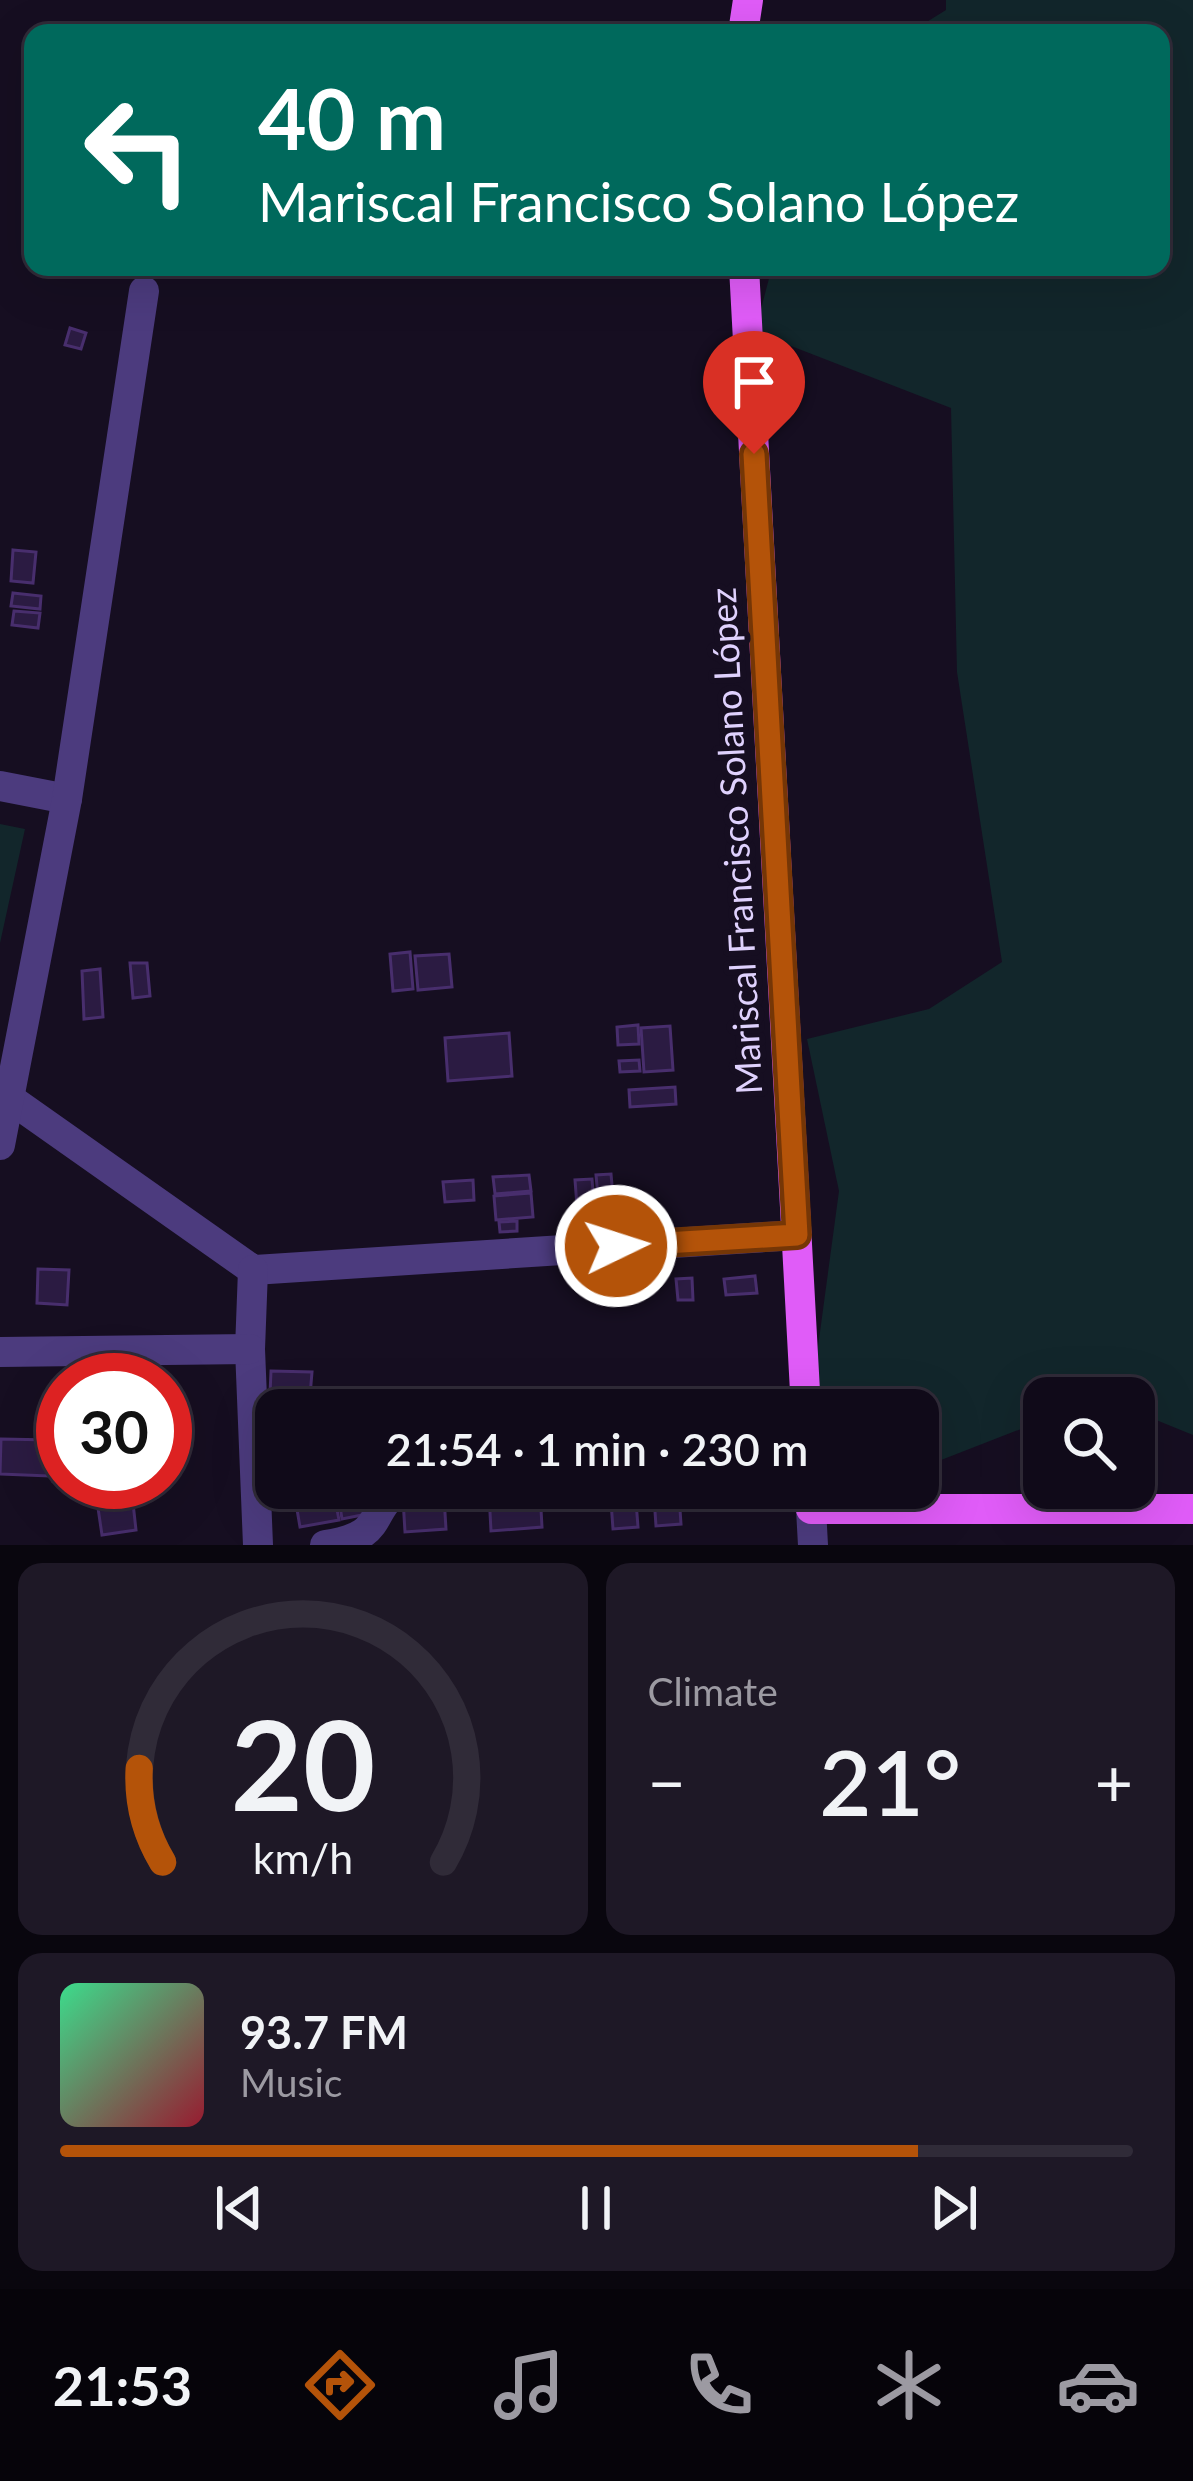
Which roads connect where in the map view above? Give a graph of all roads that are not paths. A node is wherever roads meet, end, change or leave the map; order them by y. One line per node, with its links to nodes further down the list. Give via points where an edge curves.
1 (744, 276): 7 (main road, Mariscal Francisco Solano López)
2 (144, 291): 4 (street)
3 (0, 786): 4 (street)
4 (67, 799): 5 (street)
5 (9, 1097): 6 (street); 8 (street)
6 (0, 1145)
7 (797, 1235): 8 (street); 11 (main road, Mariscal Francisco Solano López)
8 (253, 1270): 9 (street)
9 (250, 1349): 10 (street); 16 (street)
10 (0, 1352)
11 (805, 1389)
12 (939, 1502): 15 (main road)
13 (382, 1509): 17 (street, via 366,1533)
14 (811, 1509): 18 (street)
15 (1193, 1509)
16 (258, 1545)
17 (325, 1545)
18 (813, 1545)

